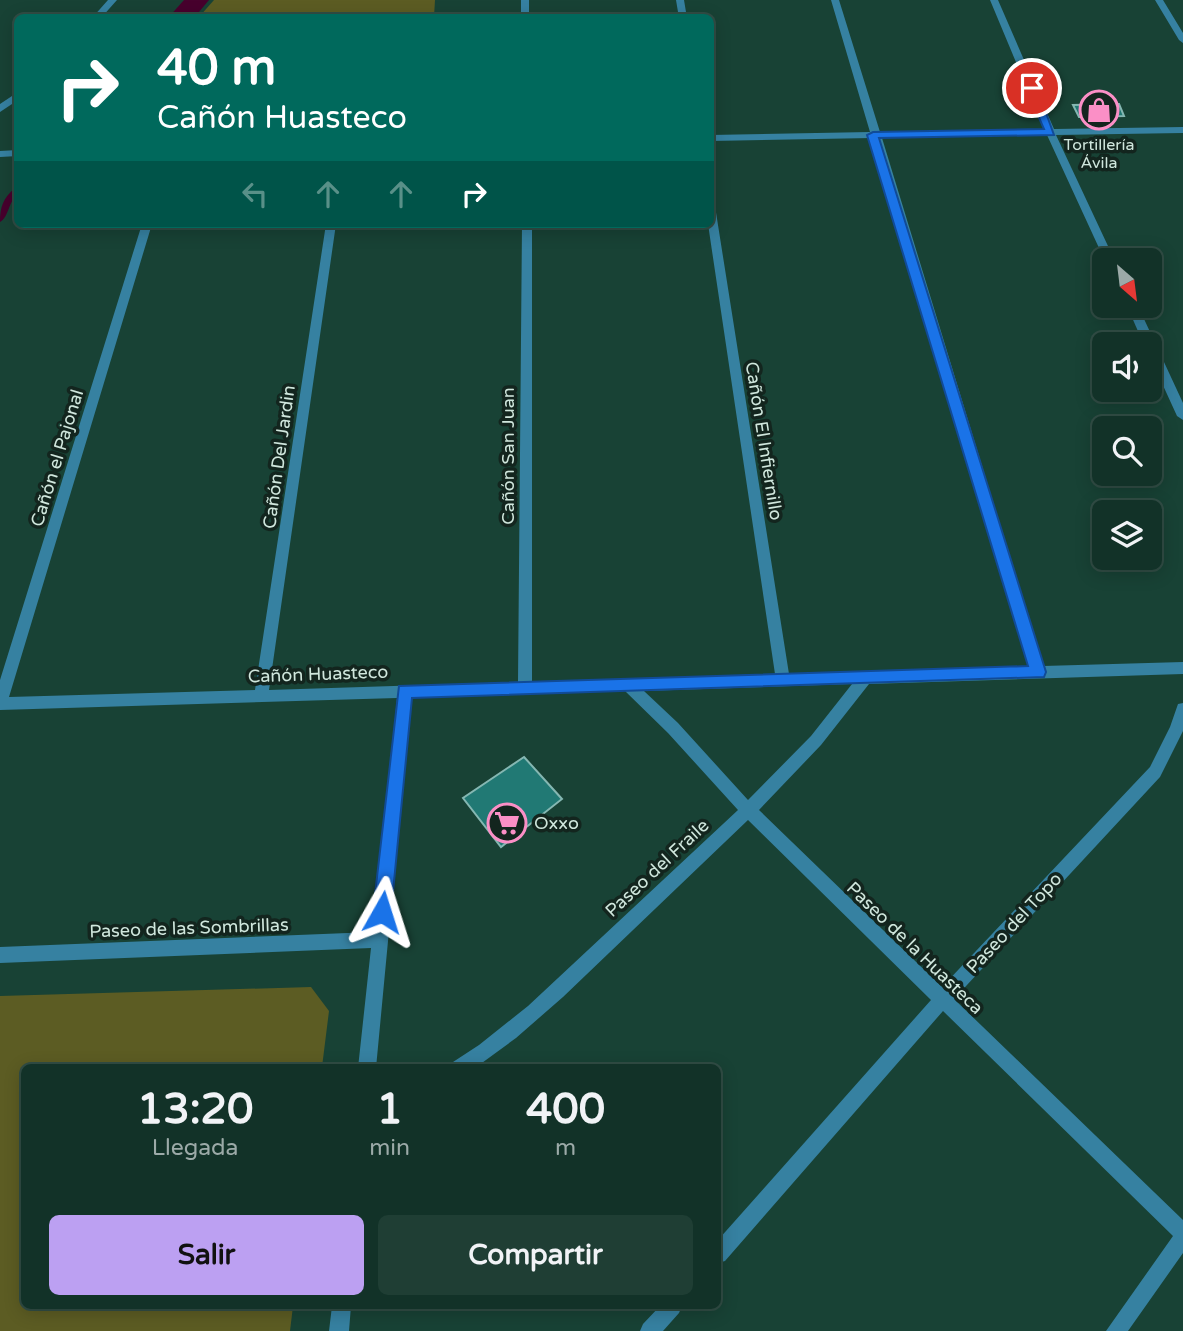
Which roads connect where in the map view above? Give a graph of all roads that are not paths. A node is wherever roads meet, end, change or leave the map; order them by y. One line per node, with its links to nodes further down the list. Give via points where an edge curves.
1 (113, 0): 5 (street)
2 (835, 0): 11 (street)
3 (994, 0): 10 (street)
4 (1159, 0): 6 (street)
5 (100, 14)
6 (1183, 40)
7 (14, 98): 8 (street)
8 (0, 109)
9 (1183, 130): 10 (street)
10 (1050, 132): 11 (street); 17 (street)
11 (873, 135): 12 (street); 21 (street)
12 (714, 138)
13 (146, 228): 28 (street, Cañón el Pajonal)
14 (330, 228): 27 (street, Cañón Del Jardin)
15 (527, 228): 25 (street, Cañón San Juan)
16 (713, 228): 22 (street, Cañón El Infiernillo)
17 (1104, 248)
18 (1162, 371): 19 (street)
19 (1183, 416)
20 (1183, 668): 21 (street, Cañón Huasteco)
21 (1038, 672): 23 (street, Cañón Huasteco)
22 (783, 680): 23 (street, Cañón Huasteco); 24 (street, Cañón Huasteco)
23 (864, 680): 30 (street, Paseo del Fraile, via 798,764)
24 (627, 684): 25 (street, Cañón Huasteco); 30 (street, Paseo de la Huasteca)
25 (525, 688): 26 (street, Cañón Huasteco)
26 (405, 691): 27 (street, Cañón Huasteco); 31 (street)
27 (261, 695): 28 (street, Cañón Huasteco)
28 (0, 704)
29 (1183, 709): 33 (street, Paseo del Topo, via 1155,772)
30 (747, 810): 33 (street, Paseo de la Huasteca); 35 (street, Paseo del Fraile, via 523,1021)
31 (379, 940): 32 (street, Paseo de las Sombrillas); 34 (street)
32 (0, 955)
33 (941, 1000): 36 (street, Paseo de la Huasteca); 37 (street, Paseo del Topo)
34 (367, 1064)
35 (464, 1064)
36 (1183, 1235): 42 (street)
37 (721, 1251)
38 (342, 1309): 40 (street)
39 (669, 1309): 41 (street)
40 (339, 1331)
41 (650, 1331)
42 (1116, 1331)

